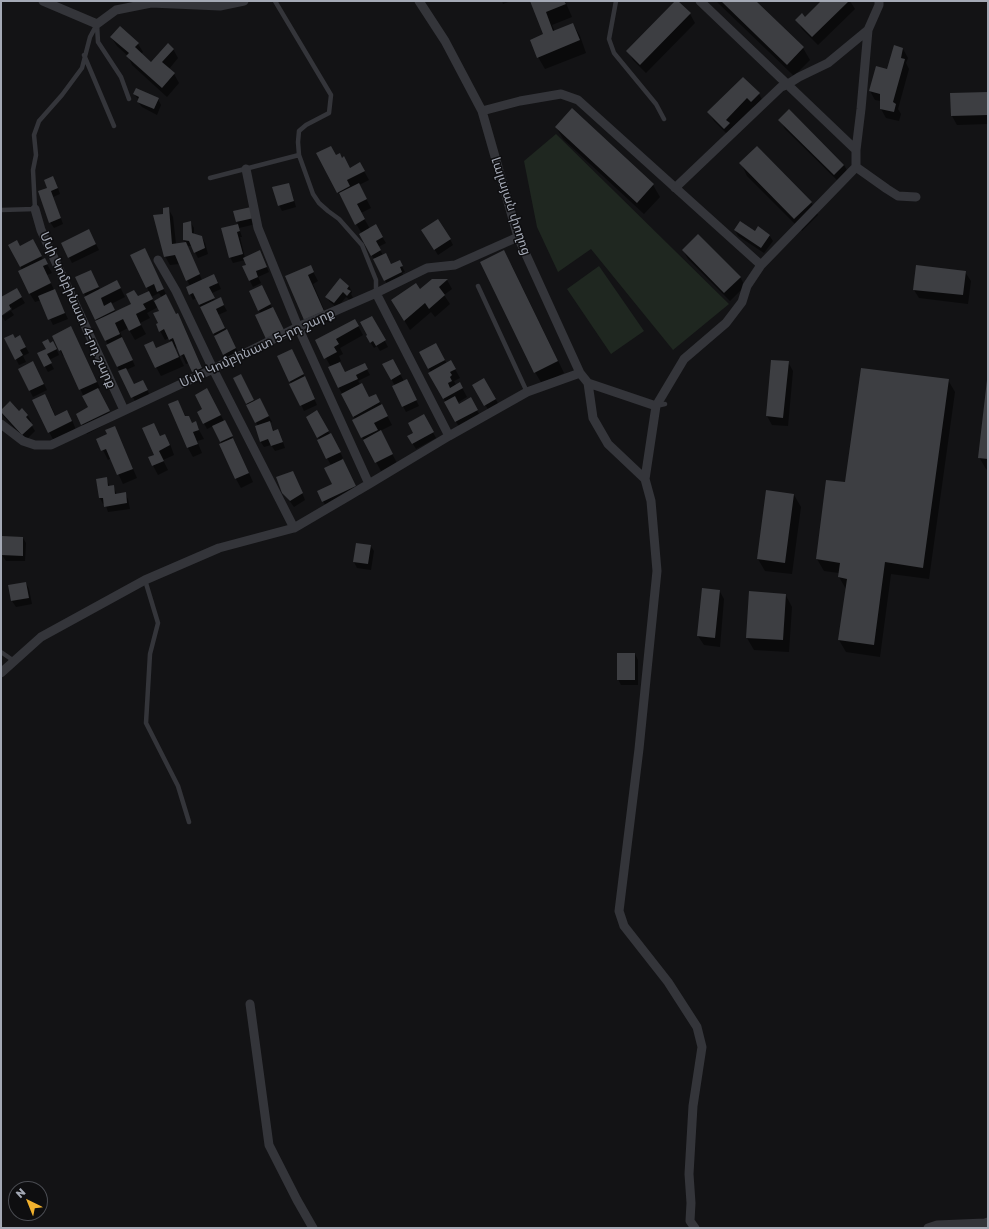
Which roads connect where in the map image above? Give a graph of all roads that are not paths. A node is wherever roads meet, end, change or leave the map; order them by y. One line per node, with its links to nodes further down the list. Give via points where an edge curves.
1 (43, 1): 9 (street)
2 (244, 1): 8 (street)
3 (275, 1): 18 (lane, via 331,95 329,113 299,131)
4 (418, 1): 14 (street, Լալայան փողոց, via 445,41)
5 (616, 1): 15 (lane, via 609,39 614,53 656,104)
6 (700, 1): 12 (street)
7 (879, 1): 10 (street)
8 (218, 4): 9 (street, via 151,3 116,10)
9 (97, 24): 11 (lane); 13 (lane, via 98,42 121,77)
10 (868, 30): 12 (street, via 828,63); 17 (street)
11 (84, 55): 16 (lane); 24 (lane, via 82,68 40,121 34,134)
12 (788, 84): 17 (street); 22 (street, via 781,87)
13 (129, 99)
14 (482, 111): 22 (street, via 520,100 561,94 578,100); 26 (street, Լալայան փողոց)
15 (664, 119)
16 (114, 126)
17 (856, 150): 19 (street)
18 (299, 155): 20 (lane); 30 (lane, via 312,194 319,203 339,218 362,245 376,280)
19 (856, 167): 23 (street, via 898,196); 28 (street)
20 (246, 169): 21 (lane); 31 (street, via 258,228)
21 (210, 178)
22 (675, 188): 28 (street)
23 (916, 197)
24 (35, 209): 25 (lane); 37 (street, Մսի Կոմբինատ 4-րդ շարք, via 42,230)
25 (1, 210)
26 (518, 237): 30 (street, Մսի Կոմբինատ 5-րդ շարք, via 455,265 427,268); 33 (street, Լալայան փողոց)
27 (158, 260): 32 (street, via 176,291)
28 (761, 265): 36 (street, via 747,286 742,302 726,323 684,359)
29 (478, 286): 35 (lane)
30 (376, 293): 31 (street, Մսի Կոմբինատ 5-րդ շարք); 39 (street)
31 (298, 327): 32 (street, Մսի Կոմբինատ 5-րդ շարք); 41 (street)
32 (213, 369): 37 (street, Մսի Կոմբինատ 5-րդ շարք); 42 (street)
33 (580, 373): 34 (street, Լալայան փողոց); 35 (street)
34 (588, 384): 36 (street); 40 (street, via 593,418 604,438)
35 (527, 392): 39 (street)
36 (660, 405): 40 (street)
37 (124, 410): 38 (street, Մսի Կոմբինատ 5-րդ շարք, via 51,445 35,445 23,441)
38 (1, 424)
39 (449, 436): 41 (street)
40 (645, 479): 51 (street, via 651,502 657,571 619,911 624,926 668,982 697,1028 702,1046 693,1106 689,1174 690,1221)
41 (369, 484): 42 (street)
42 (294, 528): 43 (street, via 219,548)
43 (145, 580): 45 (street, via 41,637); 47 (lane, via 158,622 150,654 146,723 178,786)
44 (1, 652): 45 (lane)
45 (14, 661): 46 (street)
46 (1, 673)
47 (189, 822)
48 (250, 1004): 50 (street, via 269,1145)
49 (988, 1222): 52 (street, via 937,1225)
50 (313, 1228)
51 (695, 1228)
52 (928, 1228)

